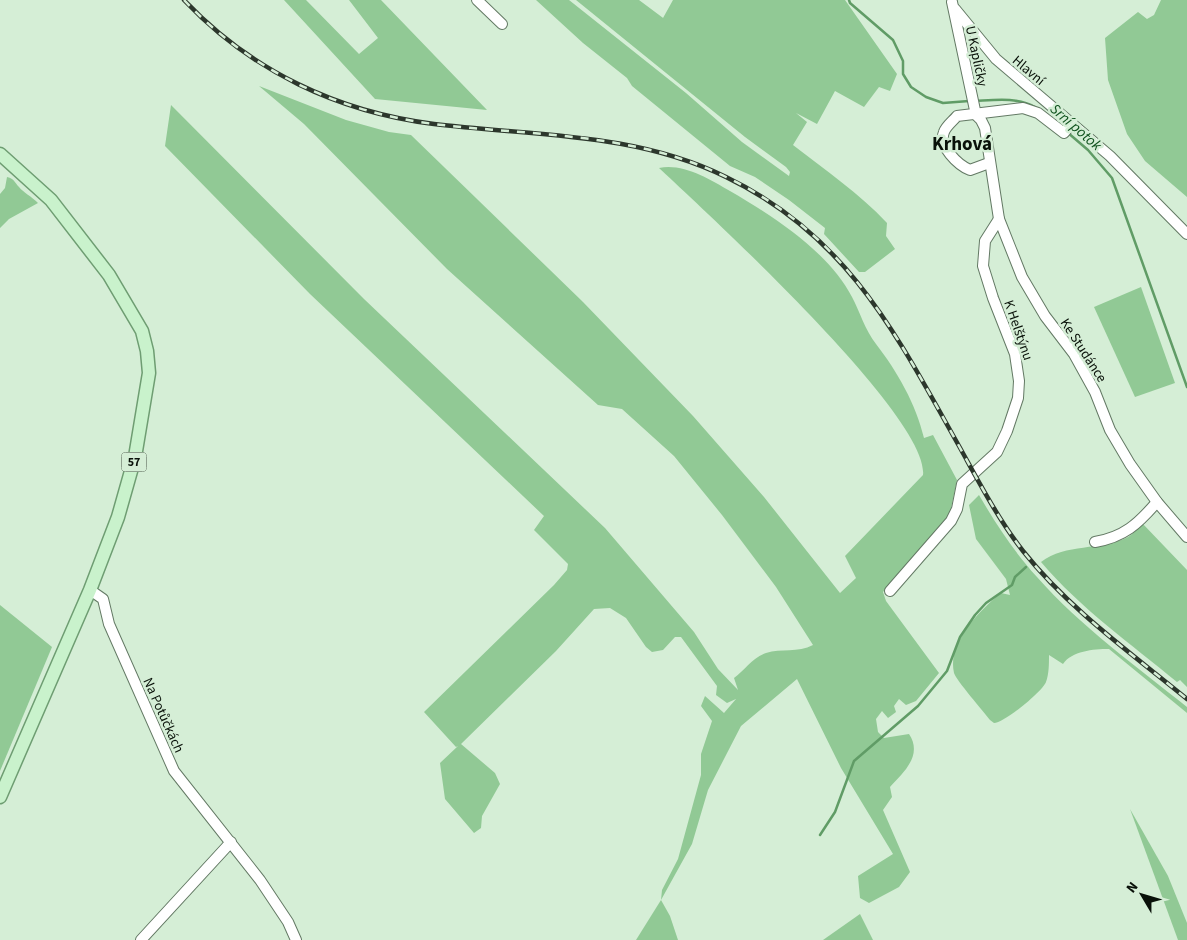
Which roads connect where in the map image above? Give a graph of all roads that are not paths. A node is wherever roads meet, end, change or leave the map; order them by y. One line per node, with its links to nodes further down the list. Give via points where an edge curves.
1 (477, 0): 3 (street)
2 (951, 1): 4 (street, U Kapličky); 5 (street, Hlavní, via 996,59)
3 (502, 24)
4 (975, 111): 5 (street, via 1023,108); 7 (street, U Kapličky, via 984,128); 7 (street, via 957,116 942,138 965,168 970,170)
5 (1068, 128): 9 (street, Hlavní, via 1110,156)
6 (0, 154): 13 (main road, 57, via 51,200 109,274 142,331 147,351 148,384 132,472)
7 (989, 163): 8 (street, Ke Studánce)
8 (999, 219): 10 (street, Ke Studánce, via 1029,289 1074,354 1095,392 1110,430); 14 (street, K Helštýnu, via 985,241 983,266 1015,354 1018,398 997,452 962,484 951,521)
9 (1187, 234)
10 (1157, 502): 11 (street, Ke Studánce); 12 (street, via 1130,531 1110,540)
11 (1187, 537)
12 (1095, 542)
13 (90, 590): 15 (main road, 57); 16 (street, Na Potůčkách, via 102,599 109,624 174,771)
14 (890, 591)
15 (0, 797)
16 (231, 842): 17 (street); 18 (street, Na Potůčkách, via 288,922)
17 (141, 940)
18 (296, 940)

